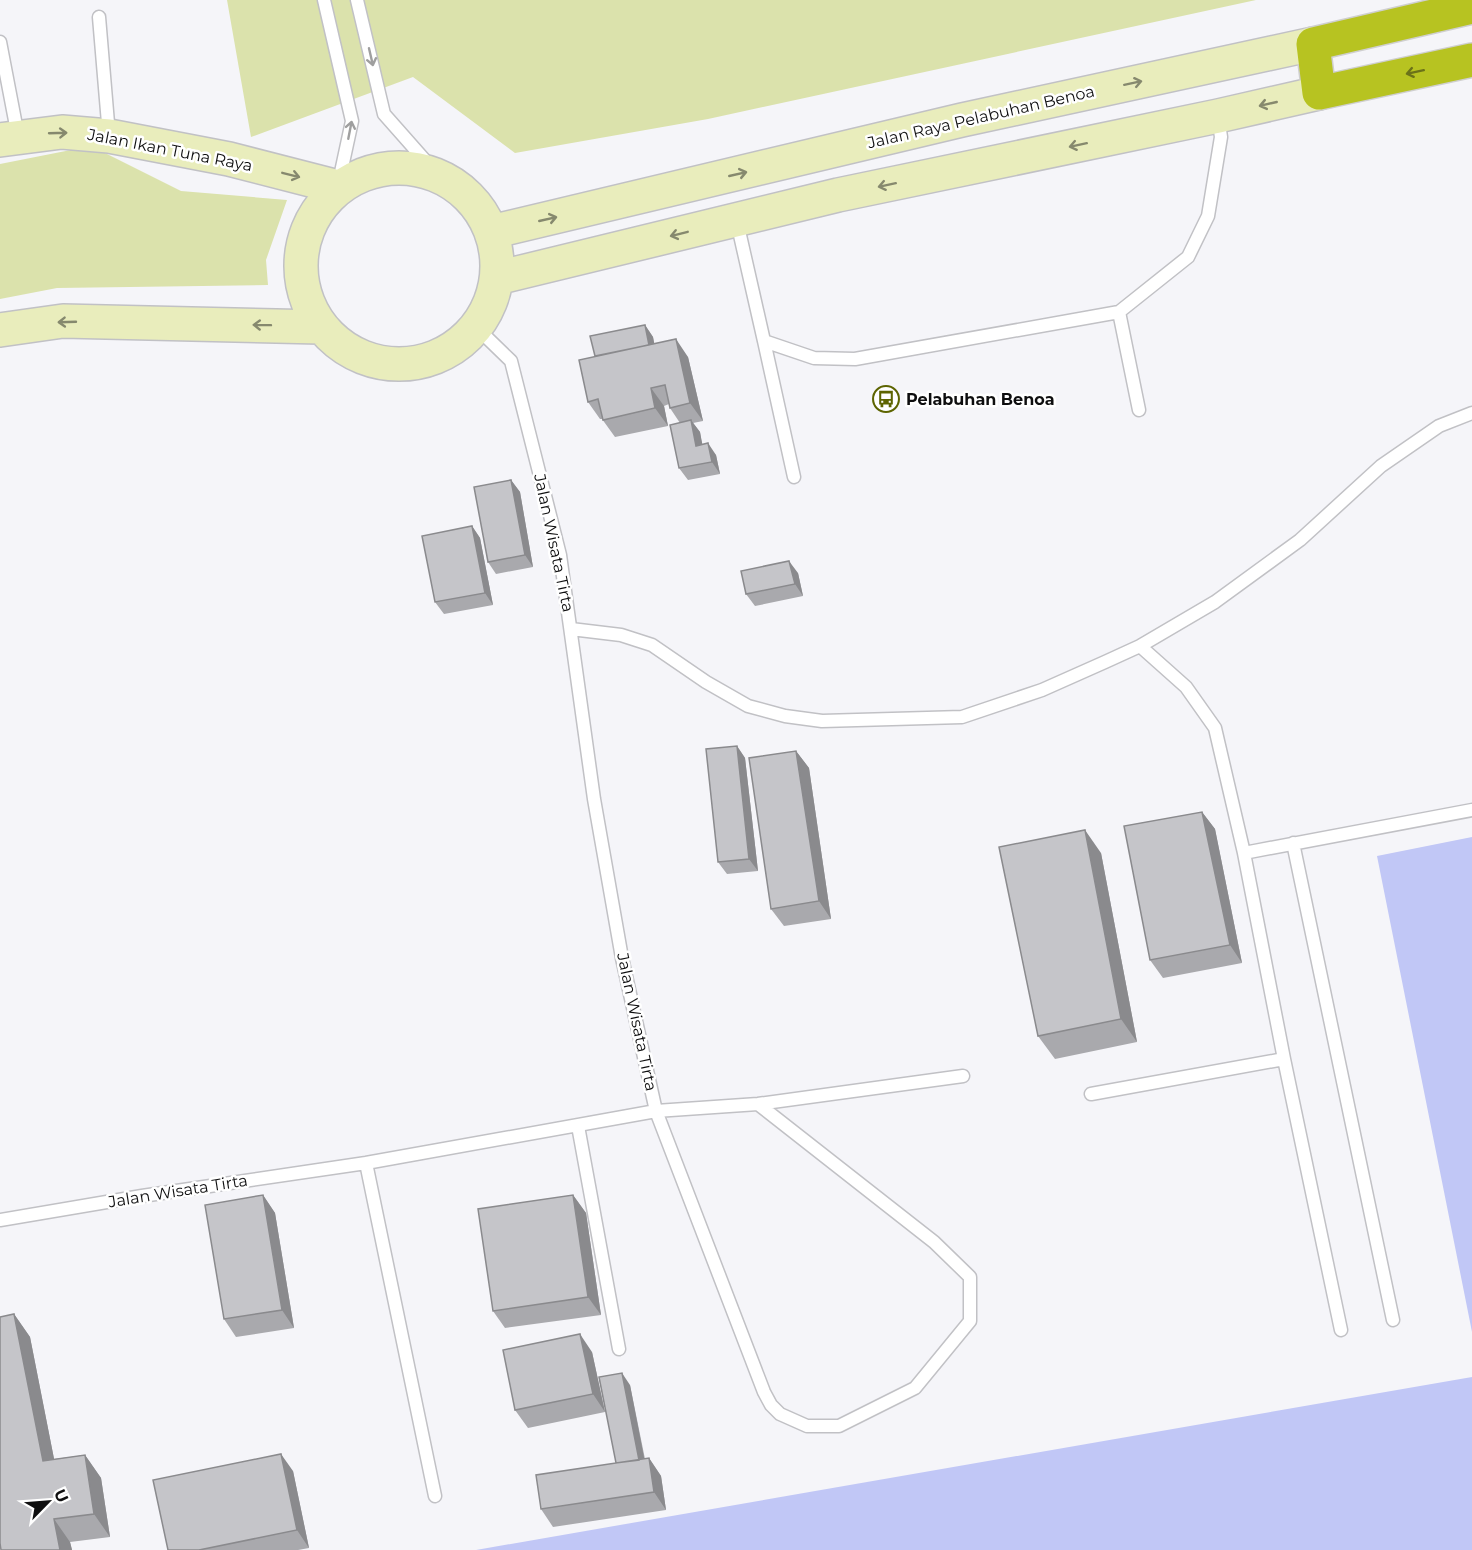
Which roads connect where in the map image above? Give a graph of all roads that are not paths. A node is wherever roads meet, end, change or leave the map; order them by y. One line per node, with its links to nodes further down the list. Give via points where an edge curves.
1 (324, 0): 15 (lane, one-way to 1, via 352,121)
2 (357, 0): 14 (lane, one-way to 14, via 384,114)
3 (1425, 4): 6 (highway, via 1384,21)
4 (1472, 7): 6 (highway, Jalan Raya Pelabuhan Benoa)
5 (99, 17): 12 (lane)
6 (1376, 30): 8 (highway, Jalan Raya Pelabuhan Benoa)
7 (0, 42): 13 (lane)
8 (1313, 44): 10 (highway); 17 (street, Jalan Raya Pelabuhan Benoa, one-way to 8, via 962,120)
9 (1472, 60): 10 (highway, one-way to 10)
10 (1319, 93): 11 (street, one-way to 11)
11 (1218, 116): 16 (street, one-way to 16); 19 (lane, via 1221,137 1208,216 1188,257)
12 (109, 136): 13 (street, Jalan Ikan Tuna Raya, one-way to 12, via 62,132); 15 (street, Jalan Ikan Tuna Raya, one-way to 15, via 229,159)
13 (9, 138)
14 (436, 174): 15 (street, via 385,167); 17 (street, via 469,194)
15 (338, 187): 20 (street, via 307,228 300,279)
16 (736, 220): 18 (street, one-way to 18); 23 (lane)
17 (491, 232): 18 (street)
18 (497, 278): 21 (street, via 491,304)
19 (1119, 312): 23 (lane, via 855,359 814,358); 24 (lane)
20 (320, 327): 21 (street, via 355,356 399,366 443,356); 22 (street, one-way to 22, via 63,321)
21 (477, 328): 27 (lane, Jalan Wisata Tirta, via 511,361 560,555)
22 (0, 330)
23 (764, 341): 26 (lane)
24 (1139, 410)
25 (1472, 413): 28 (lane, via 1438,426 1381,466 1300,540 1215,602)
26 (794, 477)
27 (571, 629): 28 (lane, via 621,635 652,645 748,706 822,721 962,717 1042,690); 36 (lane, Jalan Wisata Tirta, via 596,811 622,958)
28 (1140, 645): 31 (lane, via 1186,687 1215,728)
29 (1472, 810): 30 (lane)
30 (1293, 843): 31 (lane); 40 (lane)
31 (1244, 853): 32 (lane)
32 (1284, 1059): 34 (lane); 41 (lane)
33 (963, 1076): 35 (lane)
34 (1091, 1094)
35 (758, 1104): 36 (lane); 36 (lane, via 934,1242 970,1277 970,1321 915,1388 839,1426 807,1426 780,1414 771,1405)
36 (656, 1111): 37 (lane, Jalan Wisata Tirta)
37 (578, 1126): 38 (lane, Jalan Wisata Tirta); 42 (lane)
38 (366, 1163): 39 (lane, Jalan Wisata Tirta); 43 (lane)
39 (0, 1220)
40 (1394, 1320)
41 (1341, 1330)
42 (619, 1349)
43 (435, 1497)

